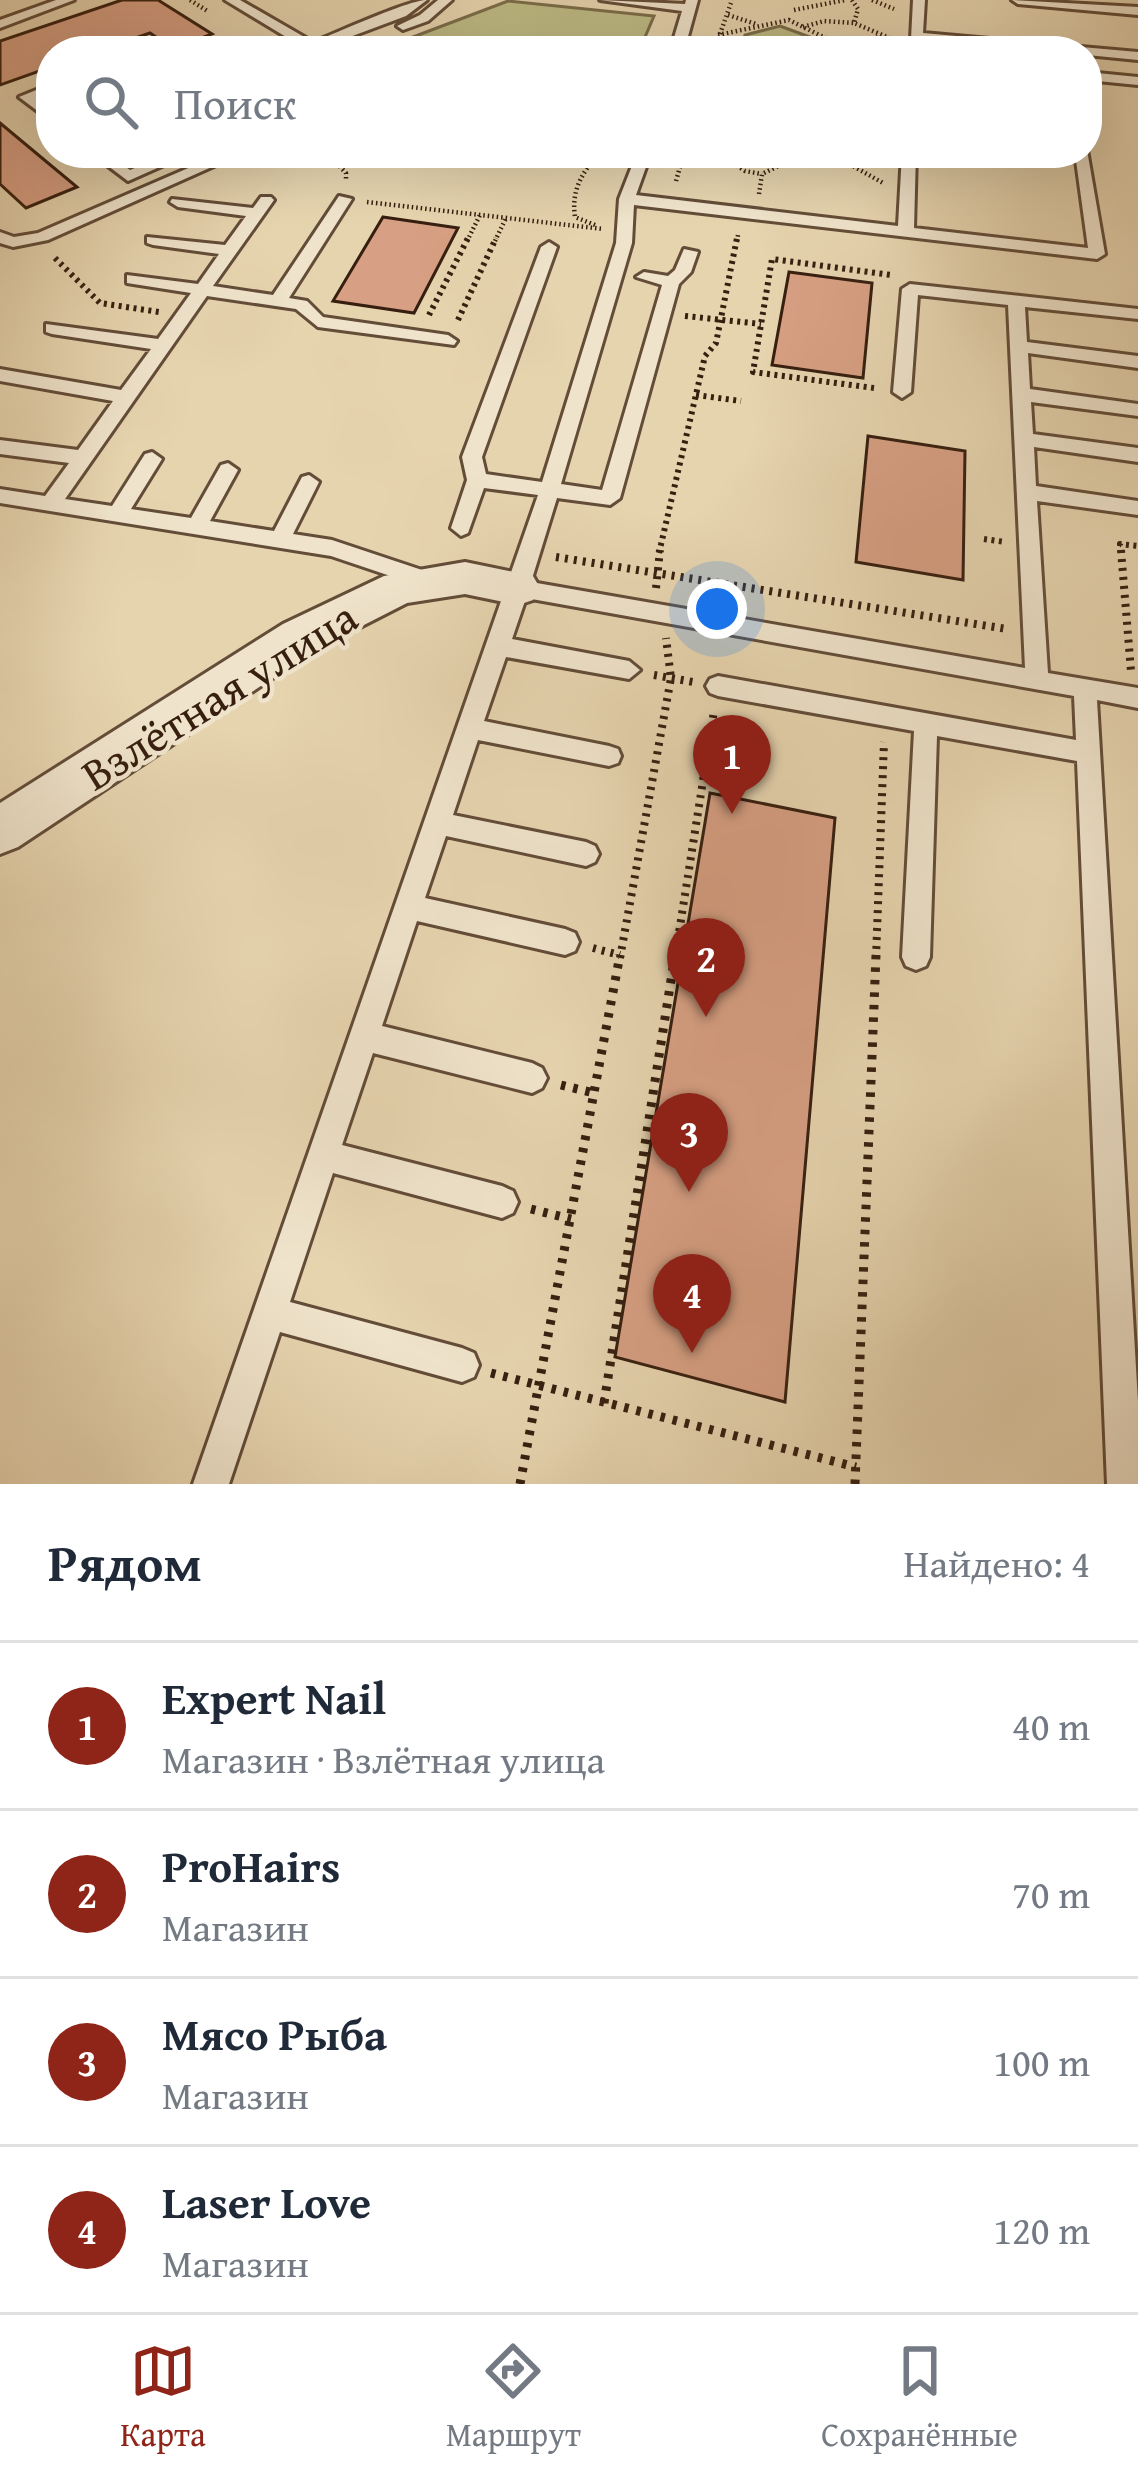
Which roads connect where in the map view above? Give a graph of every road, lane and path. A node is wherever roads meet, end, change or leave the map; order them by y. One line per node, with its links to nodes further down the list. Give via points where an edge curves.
1 (68, 0): 20 (lane)
2 (231, 0): 24 (lane)
3 (421, 0): 25 (lane)
4 (446, 0): 26 (lane, via 424,18)
5 (606, 0): 13 (lane)
6 (732, 0): 17 (path)
7 (799, 0): 15 (path)
8 (845, 0): 15 (path)
9 (872, 0): 14 (path)
10 (920, 0): 29 (lane)
11 (1018, 0): 16 (lane)
12 (1136, 0): 16 (lane)
13 (691, 4): 27 (lane)
14 (890, 5)
15 (794, 10): 18 (path)
16 (1138, 10)
17 (728, 15): 21 (path); 23 (path)
18 (789, 20): 21 (path); 22 (path)
19 (854, 23): 22 (path)
20 (0, 24)
21 (758, 25): 23 (path)
22 (803, 27): 28 (path)
23 (718, 35)
24 (288, 36)
25 (344, 36)
26 (375, 36)
27 (681, 36)
28 (822, 36)
29 (916, 36)
30 (1102, 53): 31 (lane)
31 (1138, 56)
32 (1102, 77): 33 (lane)
33 (1138, 81)
34 (118, 168): 35 (lane, via 128,176)
35 (147, 168)
36 (201, 168): 53 (lane, via 42,237)
37 (587, 168): 50 (path, via 571,200 575,217)
38 (638, 168): 45 (lane)
39 (740, 168): 43 (path)
40 (856, 168): 49 (path, via 889,187)
41 (909, 168): 51 (lane)
42 (1084, 168): 51 (lane, via 1097,254)
43 (762, 174)
44 (344, 199): 64 (lane)
45 (627, 199): 49 (lane); 50 (lane)
46 (178, 202): 56 (lane, via 262,206)
47 (480, 215): 66 (path)
48 (506, 218): 68 (path)
49 (884, 229): 51 (lane)
50 (625, 232): 87 (lane)
51 (907, 232)
52 (737, 235): 75 (path, via 716,343)
53 (0, 237)
54 (153, 240): 56 (lane)
55 (550, 247): 85 (lane, via 472,458)
56 (230, 251): 62 (lane)
57 (690, 252): 61 (lane)
58 (644, 277): 61 (lane)
59 (906, 277): 73 (path, via 772,260 753,372)
60 (133, 279): 62 (lane)
61 (671, 282): 87 (lane, via 610,498)
62 (202, 290): 64 (lane); 69 (lane)
63 (1016, 300): 65 (lane); 70 (lane); 73 (lane, via 910,289)
64 (278, 302): 68 (lane, via 301,305 319,322)
65 (1138, 314)
66 (426, 321)
67 (52, 328): 69 (lane)
68 (448, 341)
69 (163, 345): 76 (lane)
70 (1018, 346): 71 (lane); 74 (lane)
71 (1138, 362)
72 (0, 375): 76 (lane)
73 (902, 392)
74 (1021, 394): 78 (lane); 79 (lane)
75 (696, 395): 77 (path); 98 (path)
76 (126, 397): 82 (lane)
77 (741, 401)
78 (1138, 410)
79 (1023, 439): 81 (lane); 88 (lane)
80 (0, 447): 82 (lane)
81 (1138, 455)
82 (83, 458): 90 (lane)
83 (152, 459): 92 (lane)
84 (228, 470): 93 (lane)
85 (477, 480): 87 (lane); 94 (lane)
86 (309, 482): 95 (lane)
87 (551, 490): 97 (lane)
88 (1026, 492): 91 (lane); 105 (lane)
89 (0, 496): 90 (lane)
90 (50, 504): 92 (lane)
91 (1138, 508)
92 (117, 514): 93 (lane)
93 (196, 527): 95 (lane)
94 (460, 527)
95 (280, 539): 99 (lane)
96 (1138, 547): 108 (path, via 1120,544)
97 (524, 571): 98 (path); 99 (street, Взлётная улица); 100 (lane); 102 (lane)
98 (655, 572): 100 (path); 101 (path)
99 (429, 580): 115 (street, Взлётная улица, via 298,637)
100 (658, 613): 104 (path); 105 (lane)
101 (1007, 628)
102 (498, 646): 103 (lane); 111 (lane)
103 (629, 670): 104 (path)
104 (671, 678): 106 (path); 126 (path)
105 (1036, 680): 107 (lane)
106 (718, 686): 109 (lane); 127 (path)
107 (1084, 688): 108 (lane); 112 (lane)
108 (1135, 691)
109 (885, 717): 110 (lane); 128 (path)
110 (926, 725): 112 (lane); 119 (lane)
111 (470, 728): 113 (lane); 114 (lane)
112 (1088, 752): 132 (lane)
113 (609, 756)
114 (438, 823): 116 (lane); 117 (lane)
115 (0, 831)
116 (586, 854)
117 (409, 907): 118 (lane); 120 (lane)
118 (565, 941)
119 (916, 957)
120 (364, 1036): 121 (lane); 122 (lane)
121 (532, 1078)
122 (324, 1155): 123 (lane); 124 (lane)
123 (502, 1202)
124 (269, 1313): 125 (lane); 129 (lane)
125 (462, 1365): 126 (path)
126 (539, 1386): 127 (path); 130 (path)
127 (604, 1403): 128 (path)
128 (856, 1467): 131 (path)
129 (211, 1484)
130 (520, 1484)
131 (855, 1484)
132 (1125, 1484)

